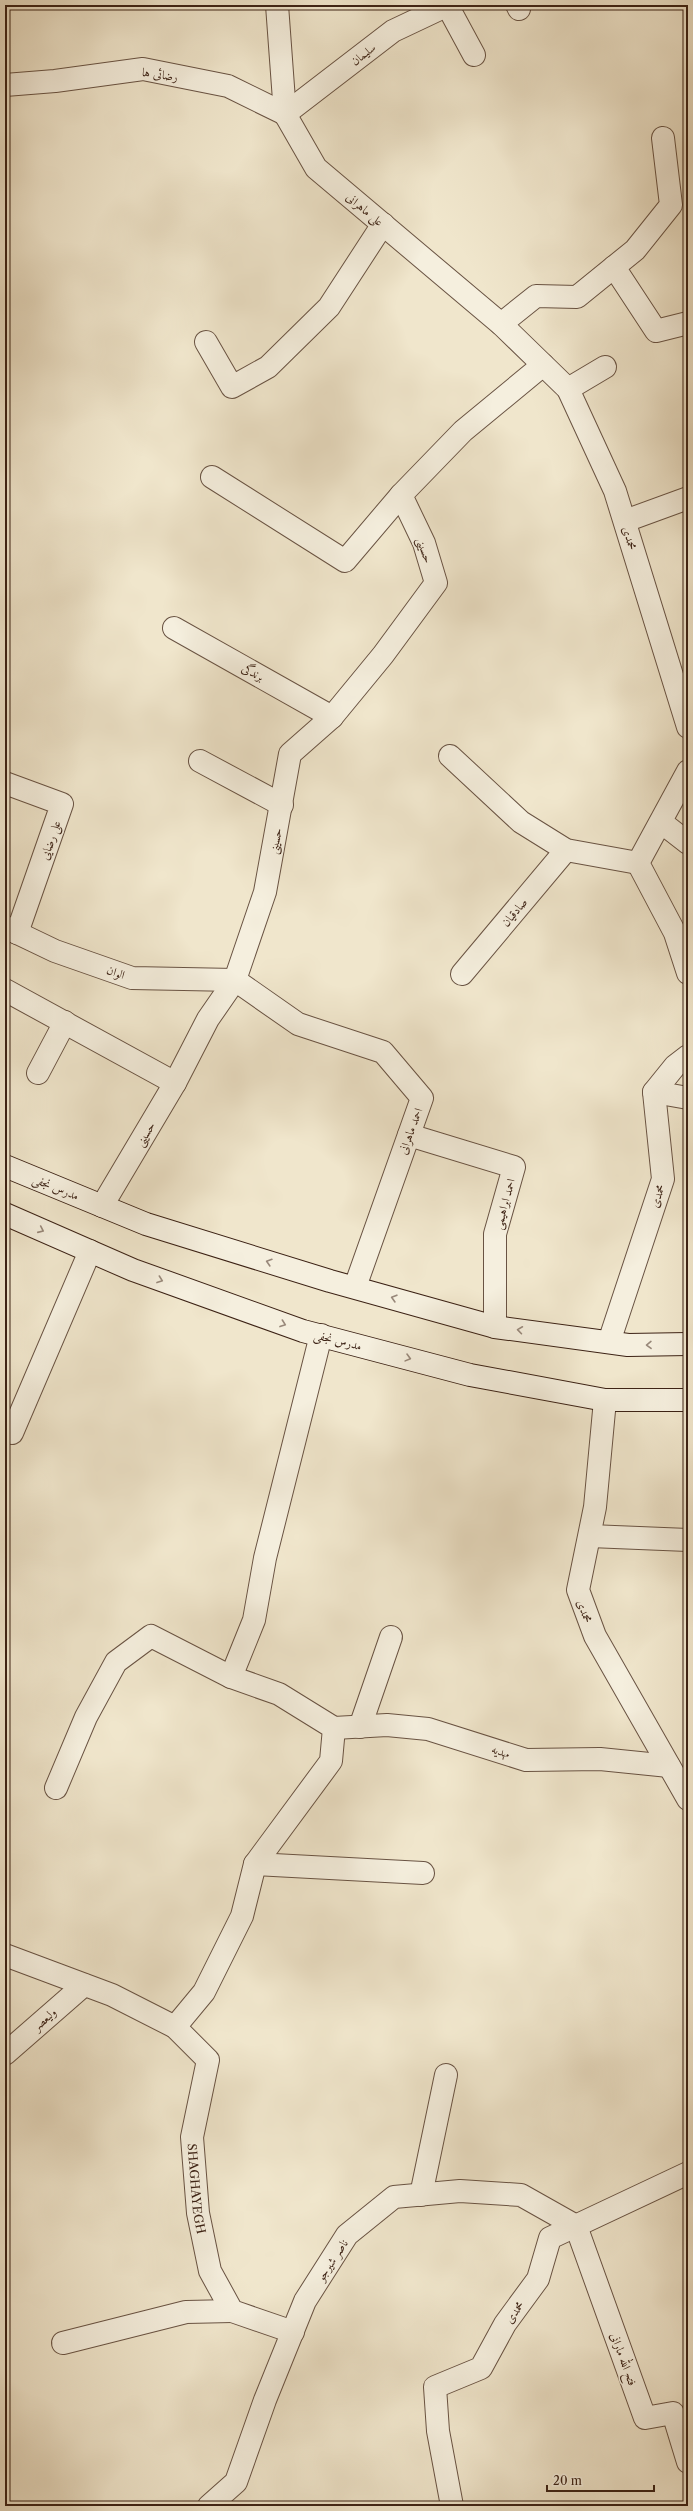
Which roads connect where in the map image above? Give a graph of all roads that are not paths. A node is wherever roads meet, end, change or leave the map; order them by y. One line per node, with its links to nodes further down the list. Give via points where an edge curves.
1 (277, 5): 5 (street, علی ماهرانی)
2 (447, 5): 3 (street); 5 (street, سلیمان, via 394,31)
3 (474, 55)
4 (5, 85): 5 (street, رضائی ها, via 143,69 228,86)
5 (285, 114): 8 (street, علی ماهرانی, via 316,168)
6 (663, 138): 7 (street)
7 (680, 205): 9 (street)
8 (383, 224): 11 (street, علی ماهرانی); 12 (street, via 330,307 268,368 232,387)
9 (614, 267): 10 (street, via 656,332); 11 (street, via 577,297 536,296)
10 (688, 322)
11 (501, 324): 13 (street, علی ماهرانی)
12 (206, 342)
13 (543, 365): 15 (street, محمدی); 17 (street, via 463,431)
14 (606, 367): 15 (street)
15 (568, 389): 19 (street, محمدی, via 615,491)
16 (212, 477): 17 (street, via 345,561)
17 (401, 495): 21 (street, حسینی, via 424,543 436,583 383,655)
18 (688, 498): 19 (street)
19 (625, 521): 22 (street, محمدی)
20 (174, 628): 21 (street, برندگی)
21 (332, 717): 27 (street, حسینی, via 290,754)
22 (688, 726)
23 (450, 756): 30 (street, via 521,822)
24 (200, 761): 27 (street)
25 (688, 771): 28 (street)
26 (5, 783): 32 (street, علی رضایی, via 62,804)
27 (282, 806): 35 (street, حسینی, via 265,892)
28 (661, 822): 29 (street); 31 (street)
29 (688, 843)
30 (566, 850): 31 (street); 34 (street, صادقیان)
31 (638, 863): 33 (street, via 675,933)
32 (11, 930): 35 (street, الوان, via 55,951 132,978)
33 (688, 973)
34 (462, 974)
35 (236, 980): 40 (street, حسینی, via 208,1019); 43 (street, احمد ماهرانی, via 298,1024 382,1052 422,1098)
36 (5, 990): 37 (street)
37 (65, 1022): 39 (street); 40 (street)
38 (688, 1056): 41 (street, via 675,1066)
39 (38, 1073)
40 (175, 1083): 45 (street, حسینی)
41 (654, 1092): 42 (street); 51 (street, محمدی, via 663,1180)
42 (688, 1098)
43 (409, 1135): 48 (street, احمد ماهرانی); 49 (street, احمد ابراهیمی, via 514,1166 495,1234)
44 (5, 1166): 45 (street, مدرس نجفی)
45 (102, 1206): 48 (street, مدرس نجفی, one-way to 45, via 146,1224)
46 (5, 1214): 47 (street, مدرس نجفی, one-way to 47)
47 (90, 1251): 50 (street, مدرس نجفی, one-way to 50, via 140,1273 303,1331); 55 (street, via 12,1433)
48 (355, 1287): 49 (street, مدرس نجفی, one-way to 48)
49 (495, 1327): 51 (street, مدرس نجفی, one-way to 49)
50 (321, 1335): 53 (street, مدرس نجفی, one-way to 53, via 470,1375); 59 (street, via 265,1558 254,1620)
51 (609, 1342): 52 (street, مدرس نجفی, one-way to 51, via 628,1345)
52 (688, 1344)
53 (605, 1400): 54 (street, مدرس نجفی); 56 (street, محمدی)
54 (688, 1400)
55 (5, 1430)
56 (590, 1536): 57 (street); 62 (street, محمدی, via 578,1590 595,1636)
57 (688, 1540)
58 (391, 1637): 60 (street)
59 (231, 1677): 61 (street, via 279,1694); 63 (street, via 151,1636 116,1662 86,1717)
60 (360, 1727): 61 (street, مهدیه); 62 (street, مهدیه, via 387,1725 428,1729 526,1760 600,1759)
61 (334, 1728): 65 (street, via 330,1761)
62 (669, 1766): 64 (street, محمدی)
63 (56, 1788)
64 (688, 1799)
65 (255, 1864): 66 (street); 69 (street, via 242,1916 204,1992)
66 (423, 1873)
67 (5, 1955): 68 (street, SHAGHAYEGH)
68 (84, 1984): 69 (street, SHAGHAYEGH); 70 (street, ولیعصر)
69 (175, 2026): 75 (street, SHAGHAYEGH, via 208,2060 192,2137 198,2213 210,2271)
70 (5, 2054)
71 (446, 2075): 73 (street)
72 (688, 2173): 74 (street, محمدی)
73 (421, 2195): 74 (street, ناصر شیرجو, via 460,2192 521,2195); 76 (street, ناصر شیرجو, via 394,2197 347,2235 305,2301)
74 (576, 2226): 78 (street, فتح الله مارانی, via 645,2418 673,2413); 80 (street, محمدی, via 550,2238 538,2279 506,2324 480,2368 434,2387 438,2431)
75 (232, 2311): 76 (street); 77 (street, via 186,2312)
76 (293, 2332): 79 (street, ناصر شیرجو, via 265,2400 236,2482)
77 (63, 2343)
78 (688, 2462)
79 (209, 2506)
80 (452, 2506)

